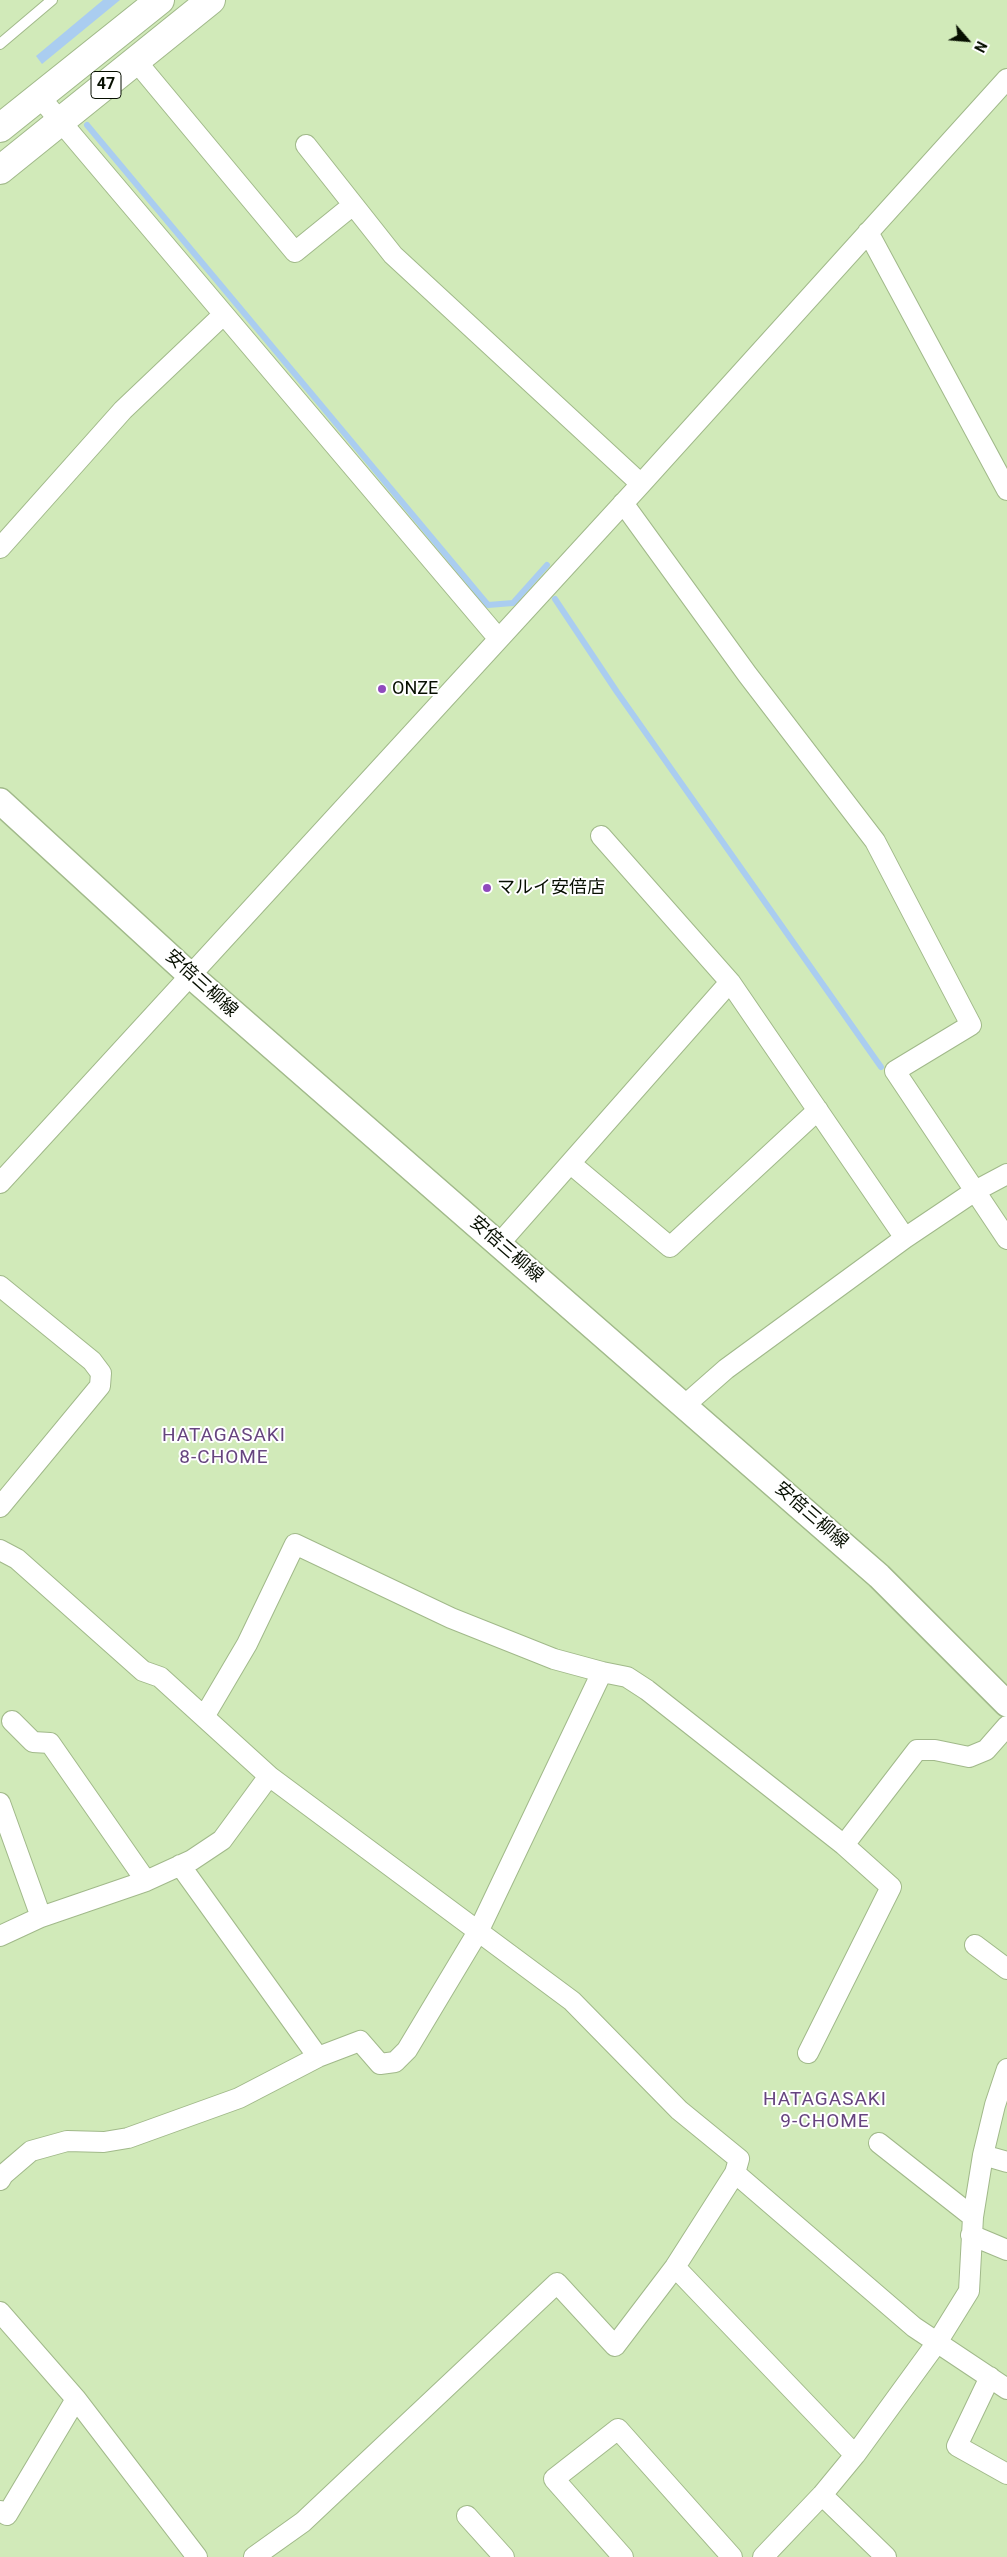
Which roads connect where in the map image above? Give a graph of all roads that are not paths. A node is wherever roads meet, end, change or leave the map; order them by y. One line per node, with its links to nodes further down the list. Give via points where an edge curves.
1 (52, 0): 4 (lane)
2 (160, 0): 7 (main road, 47)
3 (211, 0): 5 (main road, 47)
4 (0, 44)
5 (136, 61): 8 (main road, 47); 12 (street, via 296,252)
6 (1007, 79): 13 (street)
7 (39, 96): 8 (street); 9 (main road, 47)
8 (60, 121): 11 (main road, 47); 14 (street)
9 (0, 128)
10 (306, 145): 12 (street)
11 (0, 170)
12 (353, 205): 15 (street, via 393,255)
13 (868, 232): 15 (street); 16 (street)
14 (223, 315): 18 (street, via 123,410); 19 (street)
15 (640, 484): 17 (street)
16 (1007, 490)
17 (623, 502): 19 (street); 28 (street, via 747,674 875,841 971,1025 895,1071)
18 (0, 548)
19 (498, 638): 22 (street)
20 (0, 801): 22 (street, 安倍三柳線)
21 (601, 836): 23 (street)
22 (190, 976): 27 (street); 31 (street, 安倍三柳線)
23 (730, 982): 24 (street); 25 (street)
24 (818, 1110): 25 (street, via 670,1247); 29 (street)
25 (571, 1164): 31 (street)
26 (1007, 1174): 28 (street)
27 (0, 1183)
28 (975, 1191): 29 (street); 30 (street)
29 (905, 1238): 33 (street, via 726,1369)
30 (1007, 1239)
31 (499, 1244): 33 (street, 安倍三柳線)
32 (0, 1286): 34 (street, via 92,1361 101,1373 100,1386)
33 (685, 1405): 37 (street, 安倍三柳線, via 879,1576)
34 (0, 1507)
35 (0, 1550): 38 (street, via 17,1559 143,1671 160,1677)
36 (602, 1672): 38 (street, via 554,1659 451,1618 295,1544 247,1644); 43 (street, via 627,1677 647,1690); 47 (street)
37 (1007, 1704)
38 (204, 1717): 41 (street)
39 (12, 1721): 45 (street, via 33,1742 50,1743)
40 (1007, 1726): 43 (street, via 986,1750 969,1757 917,1750)
41 (269, 1776): 44 (street, via 222,1840); 47 (street)
42 (0, 1803): 46 (street)
43 (844, 1845): 51 (street, via 892,1887)
44 (180, 1865): 45 (street); 52 (street)
45 (146, 1881): 46 (street)
46 (41, 1917): 48 (street)
47 (479, 1930): 52 (street, via 407,2050 395,2062 380,2064 360,2041); 58 (street, via 572,2001 678,2110 739,2159)
48 (0, 1936)
49 (975, 1945): 50 (street)
50 (1007, 1969)
51 (808, 2053)
52 (318, 2057): 59 (street, via 239,2098 128,2138 104,2142 67,2141 31,2151)
53 (1007, 2070): 54 (street)
54 (1001, 2107): 56 (street)
55 (879, 2143): 60 (street)
56 (983, 2155): 57 (street); 60 (street)
57 (1007, 2162)
58 (735, 2173): 62 (street); 64 (street, via 914,2327)
59 (0, 2180)
60 (972, 2226): 61 (street); 64 (street, via 969,2291)
61 (1007, 2250)
62 (675, 2267): 68 (street); 74 (street, via 616,2346 556,2282 304,2522)
63 (0, 2312): 67 (street)
64 (938, 2341): 65 (street); 68 (street)
65 (990, 2377): 66 (street); 69 (street, via 957,2446)
66 (1007, 2389)
67 (76, 2398): 71 (street, via 7,2515); 73 (street)
68 (855, 2455): 70 (street)
69 (1007, 2474)
70 (822, 2495): 78 (street); 79 (street)
71 (0, 2511)
72 (467, 2516): 75 (street)
73 (197, 2557)
74 (254, 2557)
75 (504, 2557)
76 (623, 2557): 77 (street, via 554,2479 618,2429)
77 (732, 2557)
78 (763, 2557)
79 (886, 2557)

